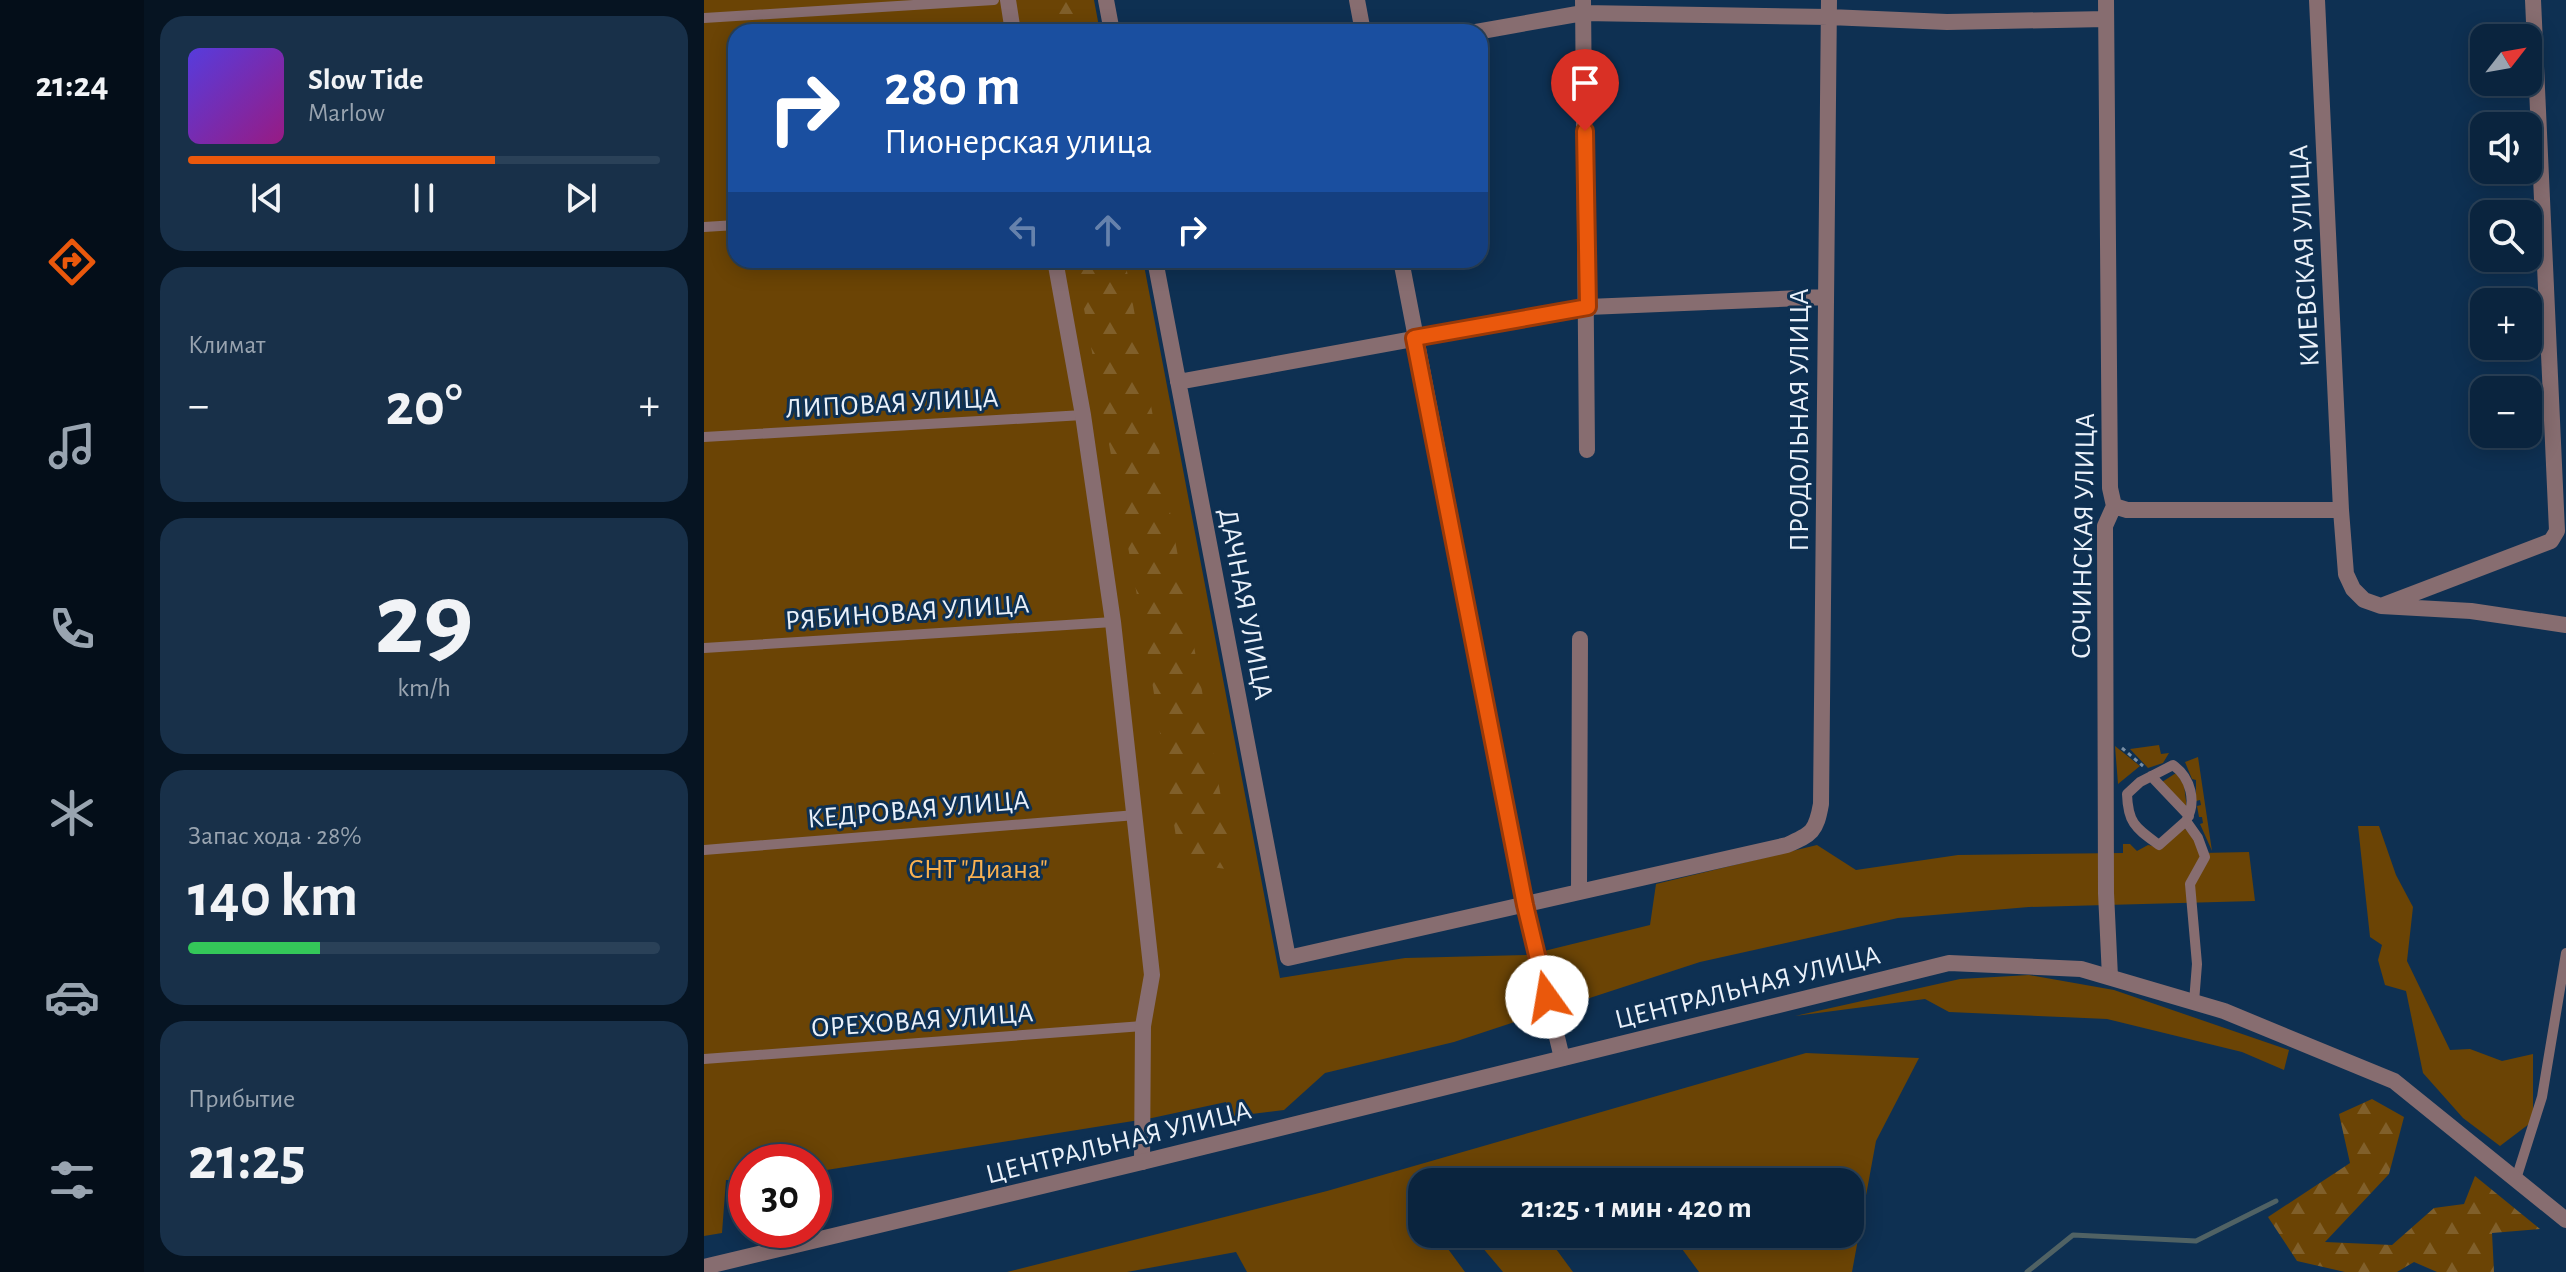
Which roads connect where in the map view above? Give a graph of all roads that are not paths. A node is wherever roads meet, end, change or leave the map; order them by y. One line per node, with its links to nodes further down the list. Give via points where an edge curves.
1 (994, 0): 10 (lane)
2 (1008, 0): 12 (street)
3 (1106, 0): 13 (street)
4 (1357, 0): 14 (street)
5 (2106, 0): 11 (street, СОЧИНСКАЯ УЛИЦА)
6 (2317, 0): 29 (street, КИЕВСКАЯ УЛИЦА)
7 (2533, 0): 30 (street, via 2557,531 2551,541)
8 (1583, 7): 9 (street); 15 (street); 22 (street)
9 (1829, 8): 11 (street, via 1947,22); 21 (street, ПРОДОЛЬНАЯ УЛИЦА)
10 (704, 18)
11 (2106, 19): 28 (street, СОЧИНСКАЯ УЛИЦА)
12 (1012, 24)
13 (1110, 24)
14 (1362, 24)
15 (1488, 29)
16 (728, 226): 17 (lane)
17 (704, 227)
18 (1056, 268): 25 (street)
19 (1157, 268): 24 (street, ДАЧНАЯ УЛИЦА)
20 (1402, 268): 23 (street)
21 (1825, 297): 22 (street); 39 (street, ПРОДОЛЬНАЯ УЛИЦА, via 1817,826 1787,845)
22 (1588, 307): 23 (street); 27 (street)
23 (1414, 338): 24 (street); 40 (street)
24 (1178, 382): 40 (street, ДАЧНАЯ УЛИЦА, via 1288,958)
25 (1083, 415): 26 (lane, ЛИПОВАЯ УЛИЦА); 31 (street)
26 (704, 437)
27 (1587, 450)
28 (2114, 506): 29 (street); 42 (street, СОЧИНСКАЯ УЛИЦА, via 2105,526)
29 (2341, 510): 30 (street, КИЕВСКАЯ УЛИЦА, via 2346,574 2364,600)
30 (2381, 606): 32 (street, via 2471,611)
31 (1113, 622): 34 (lane, РЯБИНОВАЯ УЛИЦА); 36 (street)
32 (2566, 625)
33 (1580, 639): 39 (street)
34 (704, 648)
35 (2151, 776): 37 (lane); 37 (lane, via 2173,765 2184,773 2191,791); 37 (lane, via 2127,794 2127,812 2135,827 2159,845)
36 (1136, 815): 38 (lane, КЕДРОВАЯ УЛИЦА); 44 (street, via 1152,975)
37 (2187, 818): 43 (lane, via 2205,857 2190,884 2197,964)
38 (704, 850)
39 (1579, 892): 40 (street)
40 (1525, 905): 45 (street)
41 (2566, 953): 48 (lane, via 2542,1097)
42 (2110, 977): 43 (street, ЦЕНТРАЛЬНАЯ УЛИЦА); 45 (street, ЦЕНТРАЛЬНАЯ УЛИЦА, via 2081,969 1949,963)
43 (2194, 1002): 48 (street, ЦЕНТРАЛЬНАЯ УЛИЦА, via 2394,1081)
44 (1143, 1026): 46 (lane, ОРЕХОВАЯ УЛИЦА); 47 (street)
45 (1562, 1058): 47 (street, ЦЕНТРАЛЬНАЯ УЛИЦА)
46 (704, 1059)
47 (1142, 1162): 50 (street, ЦЕНТРАЛЬНАЯ УЛИЦА)
48 (2516, 1179): 49 (street, ЦЕНТРАЛЬНАЯ УЛИЦА)
49 (2566, 1220)
50 (746, 1264): 51 (street, ЦЕНТРАЛЬНАЯ УЛИЦА)
51 (704, 1267)

